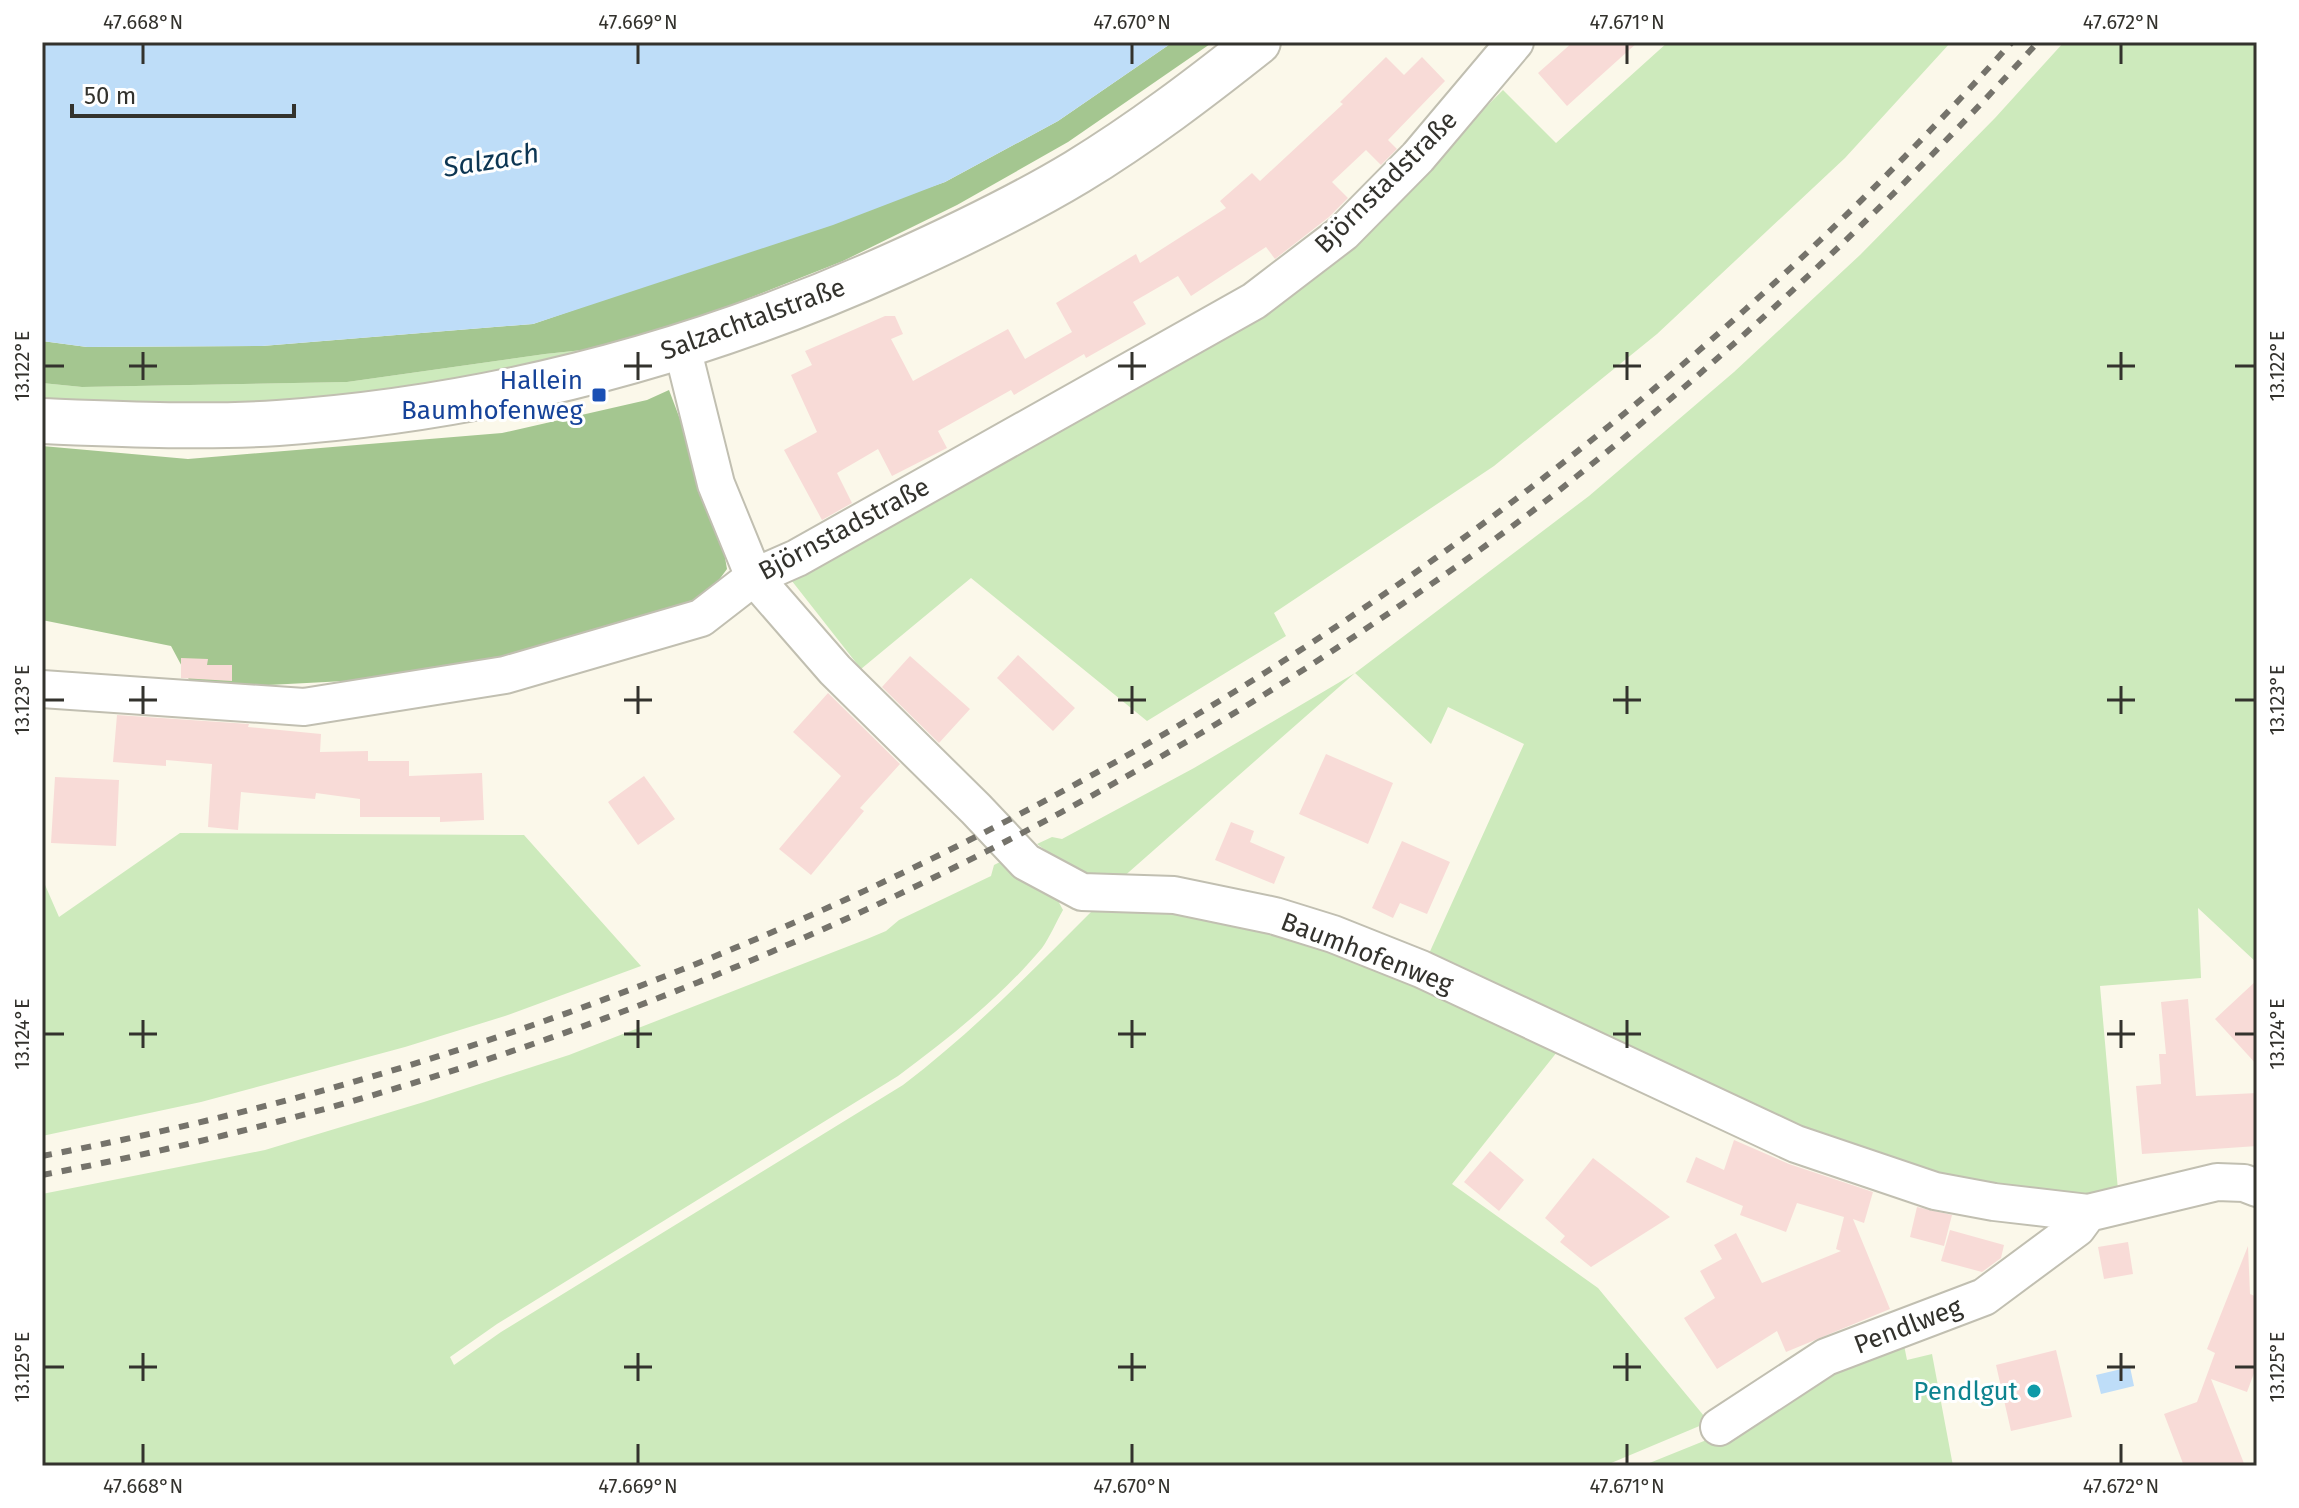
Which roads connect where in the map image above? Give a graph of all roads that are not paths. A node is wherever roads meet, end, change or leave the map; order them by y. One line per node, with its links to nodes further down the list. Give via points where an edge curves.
1 (1258, 42): 3 (main road, Salzachtalstraße, via 1194,93 1077,172 960,235 826,296)
2 (1515, 42): 5 (street, Björnstadstraße, via 1418,157 1343,233 1254,301 797,558)
3 (682, 347): 4 (main road, Salzachtalstraße, via 585,375 442,404 277,423); 5 (street, Baumhofenweg, via 716,484)
4 (42, 421)
5 (754, 577): 6 (street, Björnstadstraße, via 701,618 490,678 304,707); 8 (street, Baumhofenweg, via 835,670 1026,862 1082,892 1174,895 1333,934 1421,969 1796,1144 1935,1191)
6 (42, 689)
7 (2257, 1188): 8 (street, Baumhofenweg, via 2217,1182)
8 (2088, 1213): 9 (street, Pendlweg, via 2077,1228 1984,1297 1826,1357)
9 (1719, 1427)

